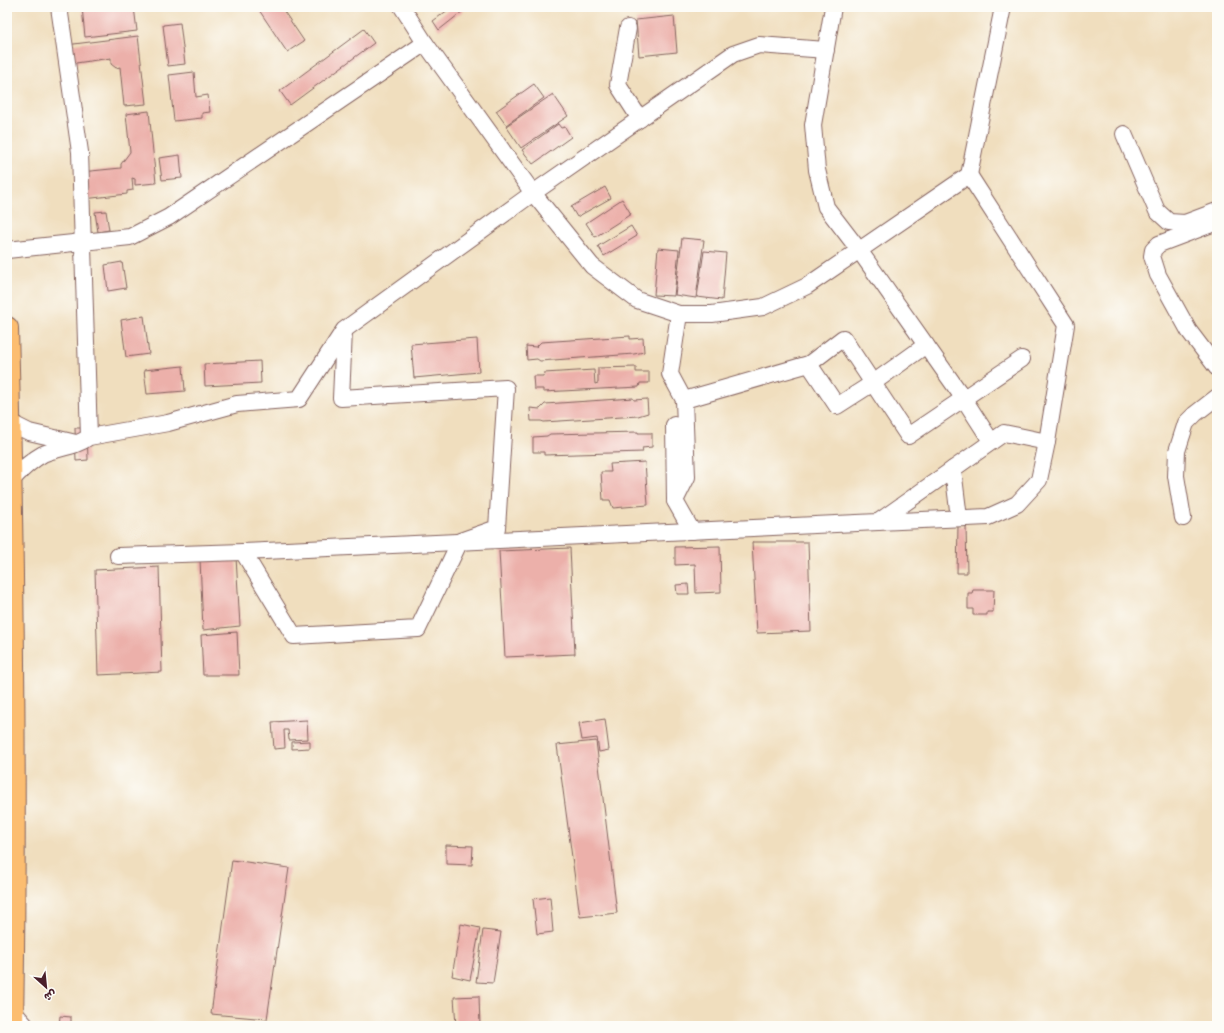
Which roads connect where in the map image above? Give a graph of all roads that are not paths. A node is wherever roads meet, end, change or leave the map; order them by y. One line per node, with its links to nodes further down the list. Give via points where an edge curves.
1 (59, 7): 14 (street, via 80,152)
2 (402, 7): 6 (street)
3 (833, 7): 7 (street)
4 (1002, 7): 10 (street)
5 (628, 28): 8 (street, via 618,85)
6 (425, 43): 11 (street); 14 (street, via 168,217 130,238)
7 (826, 50): 8 (street, via 759,45 733,54); 16 (street, via 813,125 817,170 826,207)
8 (640, 119): 11 (street)
9 (1124, 134): 12 (street, via 1157,211 1169,222 1185,223)
10 (969, 175): 16 (street); 32 (street, via 1066,325)
11 (533, 193): 17 (street, via 592,266 637,300); 19 (street)
12 (1217, 210)
13 (1217, 222): 23 (street, via 1159,244 1153,250 1152,256 1158,275 1189,331)
14 (83, 242): 15 (street); 30 (street)
15 (7, 250)
16 (859, 250): 17 (street, via 807,286 763,307 712,314); 20 (street)
17 (679, 314): 24 (street)
18 (7, 328): 29 (highway)
19 (344, 330): 30 (street, via 299,399 237,404 168,423); 41 (street, via 341,398 506,388 497,528)
20 (926, 345): 25 (street); 27 (street)
21 (1022, 359): 27 (street)
22 (809, 364): 25 (street, via 837,406); 25 (street, via 843,338); 28 (street)
23 (1217, 368)
24 (670, 374): 28 (street); 36 (street, via 674,405)
25 (873, 383): 27 (street, via 908,436)
26 (1217, 397): 38 (street, via 1186,423 1177,451 1176,476)
27 (964, 399): 31 (street)
28 (684, 400): 36 (street, via 687,476)
29 (8, 422): 30 (street, via 28,432); 33 (highway)
30 (83, 440): 35 (street, via 34,460)
31 (991, 441): 32 (street, via 1004,433); 34 (street)
32 (1047, 442): 37 (street, via 1039,480 1017,504 988,517)
33 (8, 444): 35 (highway)
34 (952, 469): 37 (street); 39 (street)
35 (10, 482): 44 (highway)
36 (675, 501): 40 (street)
37 (959, 518): 39 (street)
38 (1183, 518)
39 (878, 522): 40 (street)
40 (692, 530): 41 (street)
41 (460, 541): 42 (street); 42 (street, via 418,629 294,636)
42 (243, 552): 43 (street)
43 (118, 556)
44 (17, 1021)

